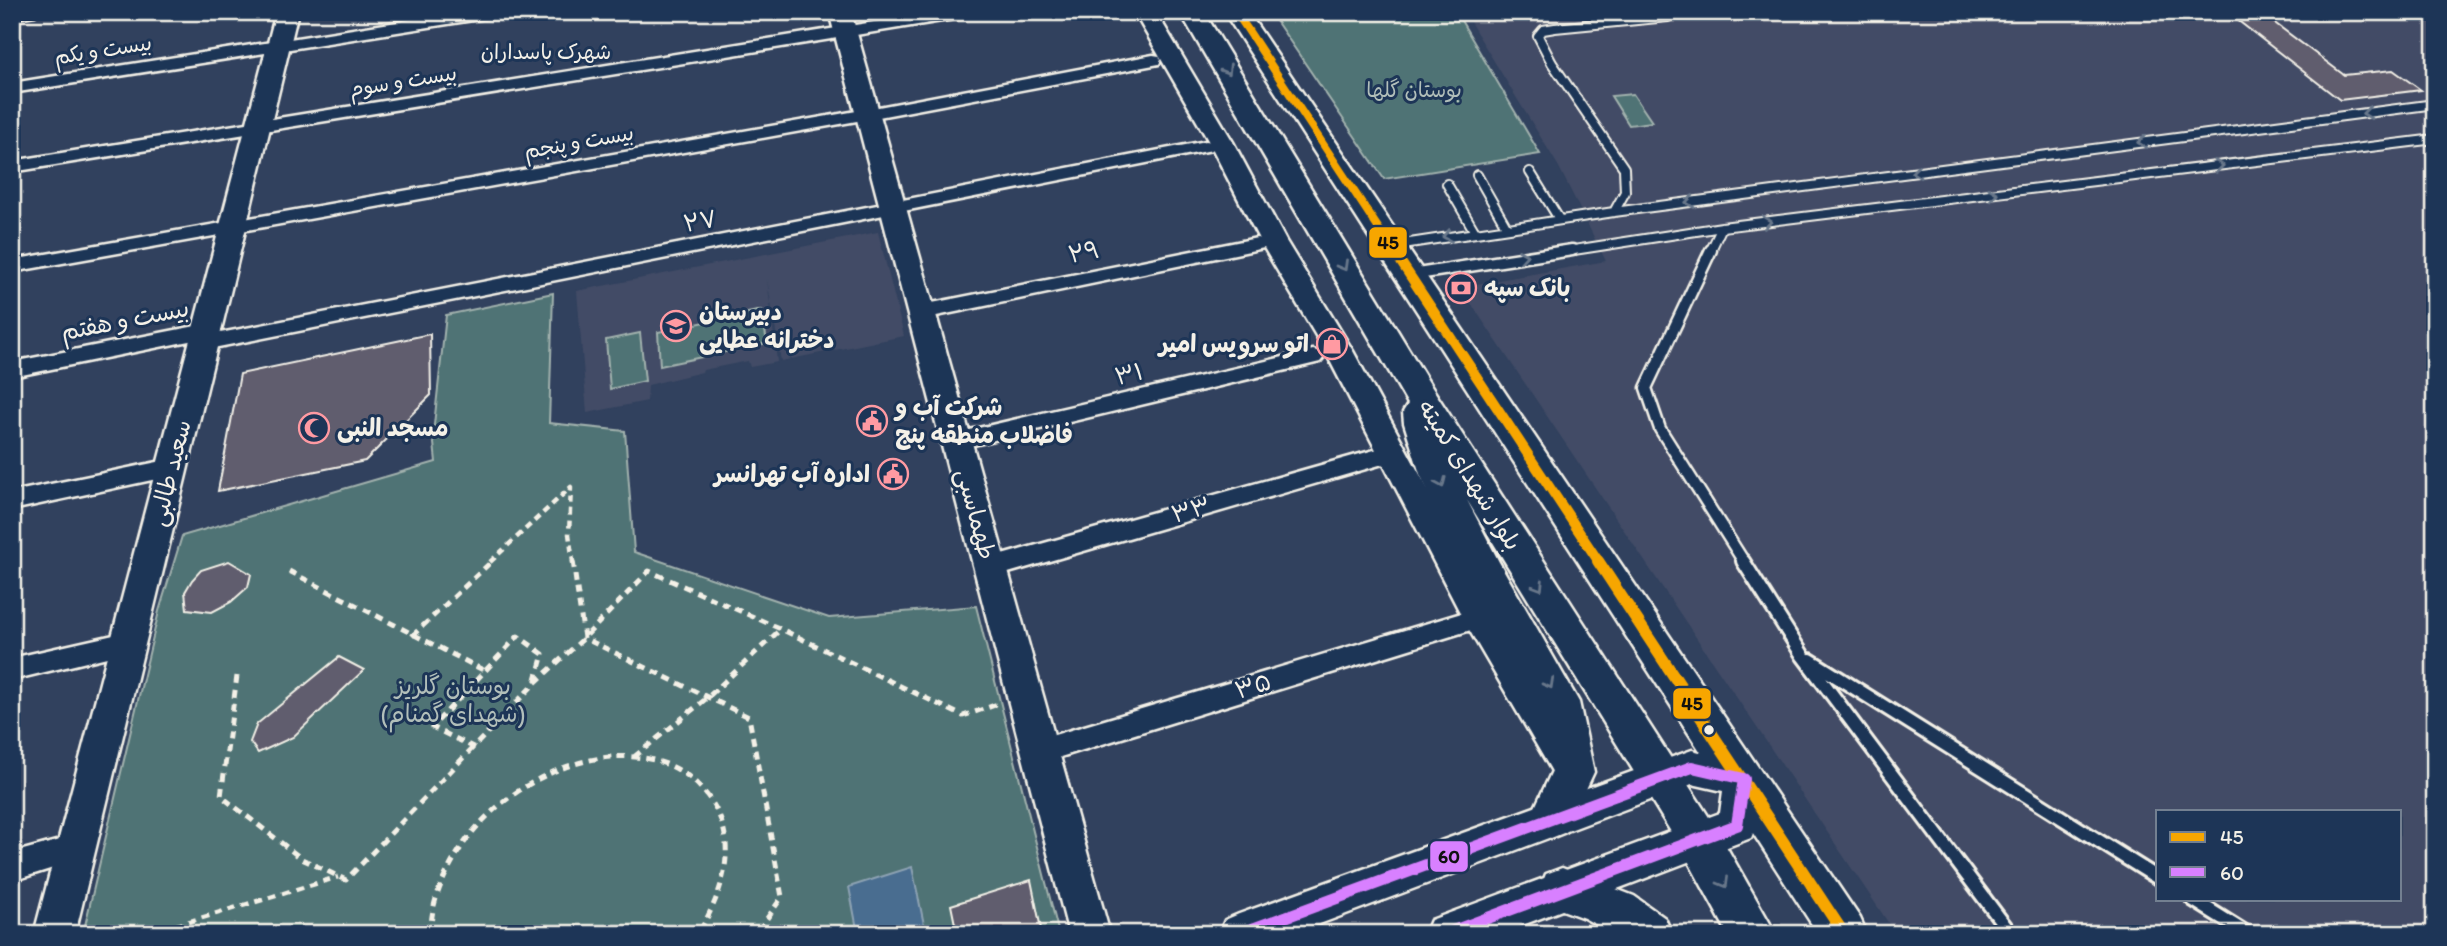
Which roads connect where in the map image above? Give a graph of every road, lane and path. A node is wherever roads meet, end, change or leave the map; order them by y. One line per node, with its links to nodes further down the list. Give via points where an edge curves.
1 (29, 12): 8 (street)
2 (287, 12): 11 (street, سعید طالبی)
3 (492, 12): 11 (street, بیست و یکم)
4 (967, 12): 10 (street, بیست و سوم)
5 (1144, 12): 40 (street, via 1339,351)
6 (1192, 12): 38 (main road, بلوار شهدای کمیته, one-way to 38)
7 (1236, 12): 31 (main road)
8 (12, 15)
9 (1668, 17): 24 (lane, via 1555,28 1538,36 1624,168 1628,182)
10 (843, 22): 15 (street, طهماسبی); 16 (street, بیست و سوم)
11 (278, 46): 13 (street, بیست و یکم); 16 (street, سعید طالبی)
12 (1153, 60): 15 (street, بیست و پنجم)
13 (12, 88)
14 (2435, 104): 24 (lane, one-way to 24)
15 (868, 114): 23 (street, طهماسبی); 26 (street, بیست و پنجم)
16 (258, 128): 19 (street, بیست و سوم); 26 (street, سعید طالبی)
17 (2435, 139): 28 (lane, one-way to 17)
18 (1206, 146): 23 (street, ۲۷)
19 (12, 167)
20 (1530, 172): 25 (lane)
21 (1477, 175): 27 (lane)
22 (1447, 184): 29 (lane)
23 (893, 208): 34 (street, طهماسبی); 35 (street, ۲۷)
24 (1614, 212): 25 (lane)
25 (1559, 219): 27 (lane)
26 (233, 225): 32 (street, بیست و پنجم); 35 (street, سعید طالبی)
27 (1506, 226): 29 (lane)
28 (1722, 227): 33 (lane, one-way to 28); 50 (lane, via 1646,388 1660,429)
29 (1475, 232): 31 (lane, one-way to 31)
30 (1257, 244): 34 (street, ۲۹)
31 (1390, 246): 33 (main road)
32 (12, 266)
33 (1408, 275): 62 (main road)
34 (922, 312): 39 (street, طهماسبی)
35 (205, 337): 37 (street, بیست و هفتم); 41 (street, سعید طالبی)
36 (1313, 357): 39 (street, ۳۱)
37 (12, 369)
38 (1419, 394): 60 (main road, one-way to 60, via 1420,424 1431,461 1461,528 1559,702); 61 (main road, بلوار شهدای کمیته, one-way to 61)
39 (957, 441): 43 (street, طهماسبی)
40 (1392, 453): 43 (street, ۳۳); 60 (street, via 1479,616)
41 (172, 468): 42 (street); 49 (street, سعید طالبی)
42 (12, 501)
43 (991, 568): 58 (street, طهماسبی)
44 (289, 571): 47 (path)
45 (1465, 622): 58 (street, ۳۵)
46 (782, 629): 48 (path, via 649,571); 55 (path); 56 (path, via 963,716)
47 (412, 636): 48 (path, via 571,487 569,534); 52 (path)
48 (584, 638): 54 (path); 55 (path)
49 (127, 643): 51 (street); 65 (street, سعید طالبی)
50 (1803, 656): 68 (lane); 82 (lane)
51 (12, 668)
52 (487, 672): 54 (path, via 518,636 543,654); 57 (path, via 432,727)
53 (237, 676): 67 (path, via 221,796 302,859)
54 (535, 683): 57 (path)
55 (707, 698): 59 (path); 75 (path, via 748,717 782,897)
56 (1002, 703)
57 (475, 748): 67 (path, via 345,880)
58 (1041, 751): 76 (street, طهماسبی)
59 (634, 757): 73 (path, via 581,762 537,779 497,806 464,842 441,883); 74 (path, via 663,762 698,781 720,812 728,853 718,899)
60 (1573, 772): 63 (main road)
61 (1659, 778): 62 (street, via 1692,766); 63 (street); 64 (main road, بلوار شهدای کمیته)
62 (1744, 779): 64 (street, via 1737,825); 81 (main road)
63 (1551, 818): 77 (street)
64 (1699, 839): 69 (street); 80 (main road, بلوار شهدای کمیته, one-way to 80)
65 (75, 849): 66 (street); 71 (street, سعید طالبی)
66 (12, 866)
67 (339, 877): 72 (path)
68 (2156, 877)
69 (1562, 889): 78 (street); 79 (main road, via 1599,900 1626,914)
70 (2194, 900): 83 (lane)
71 (54, 934)
72 (148, 934)
73 (431, 934)
74 (698, 934)
75 (756, 934)
76 (1090, 934)
77 (1239, 934)
78 (1445, 934)
79 (1649, 934)
80 (1754, 934)
81 (1844, 934)
82 (2011, 934)
83 (2248, 934)

